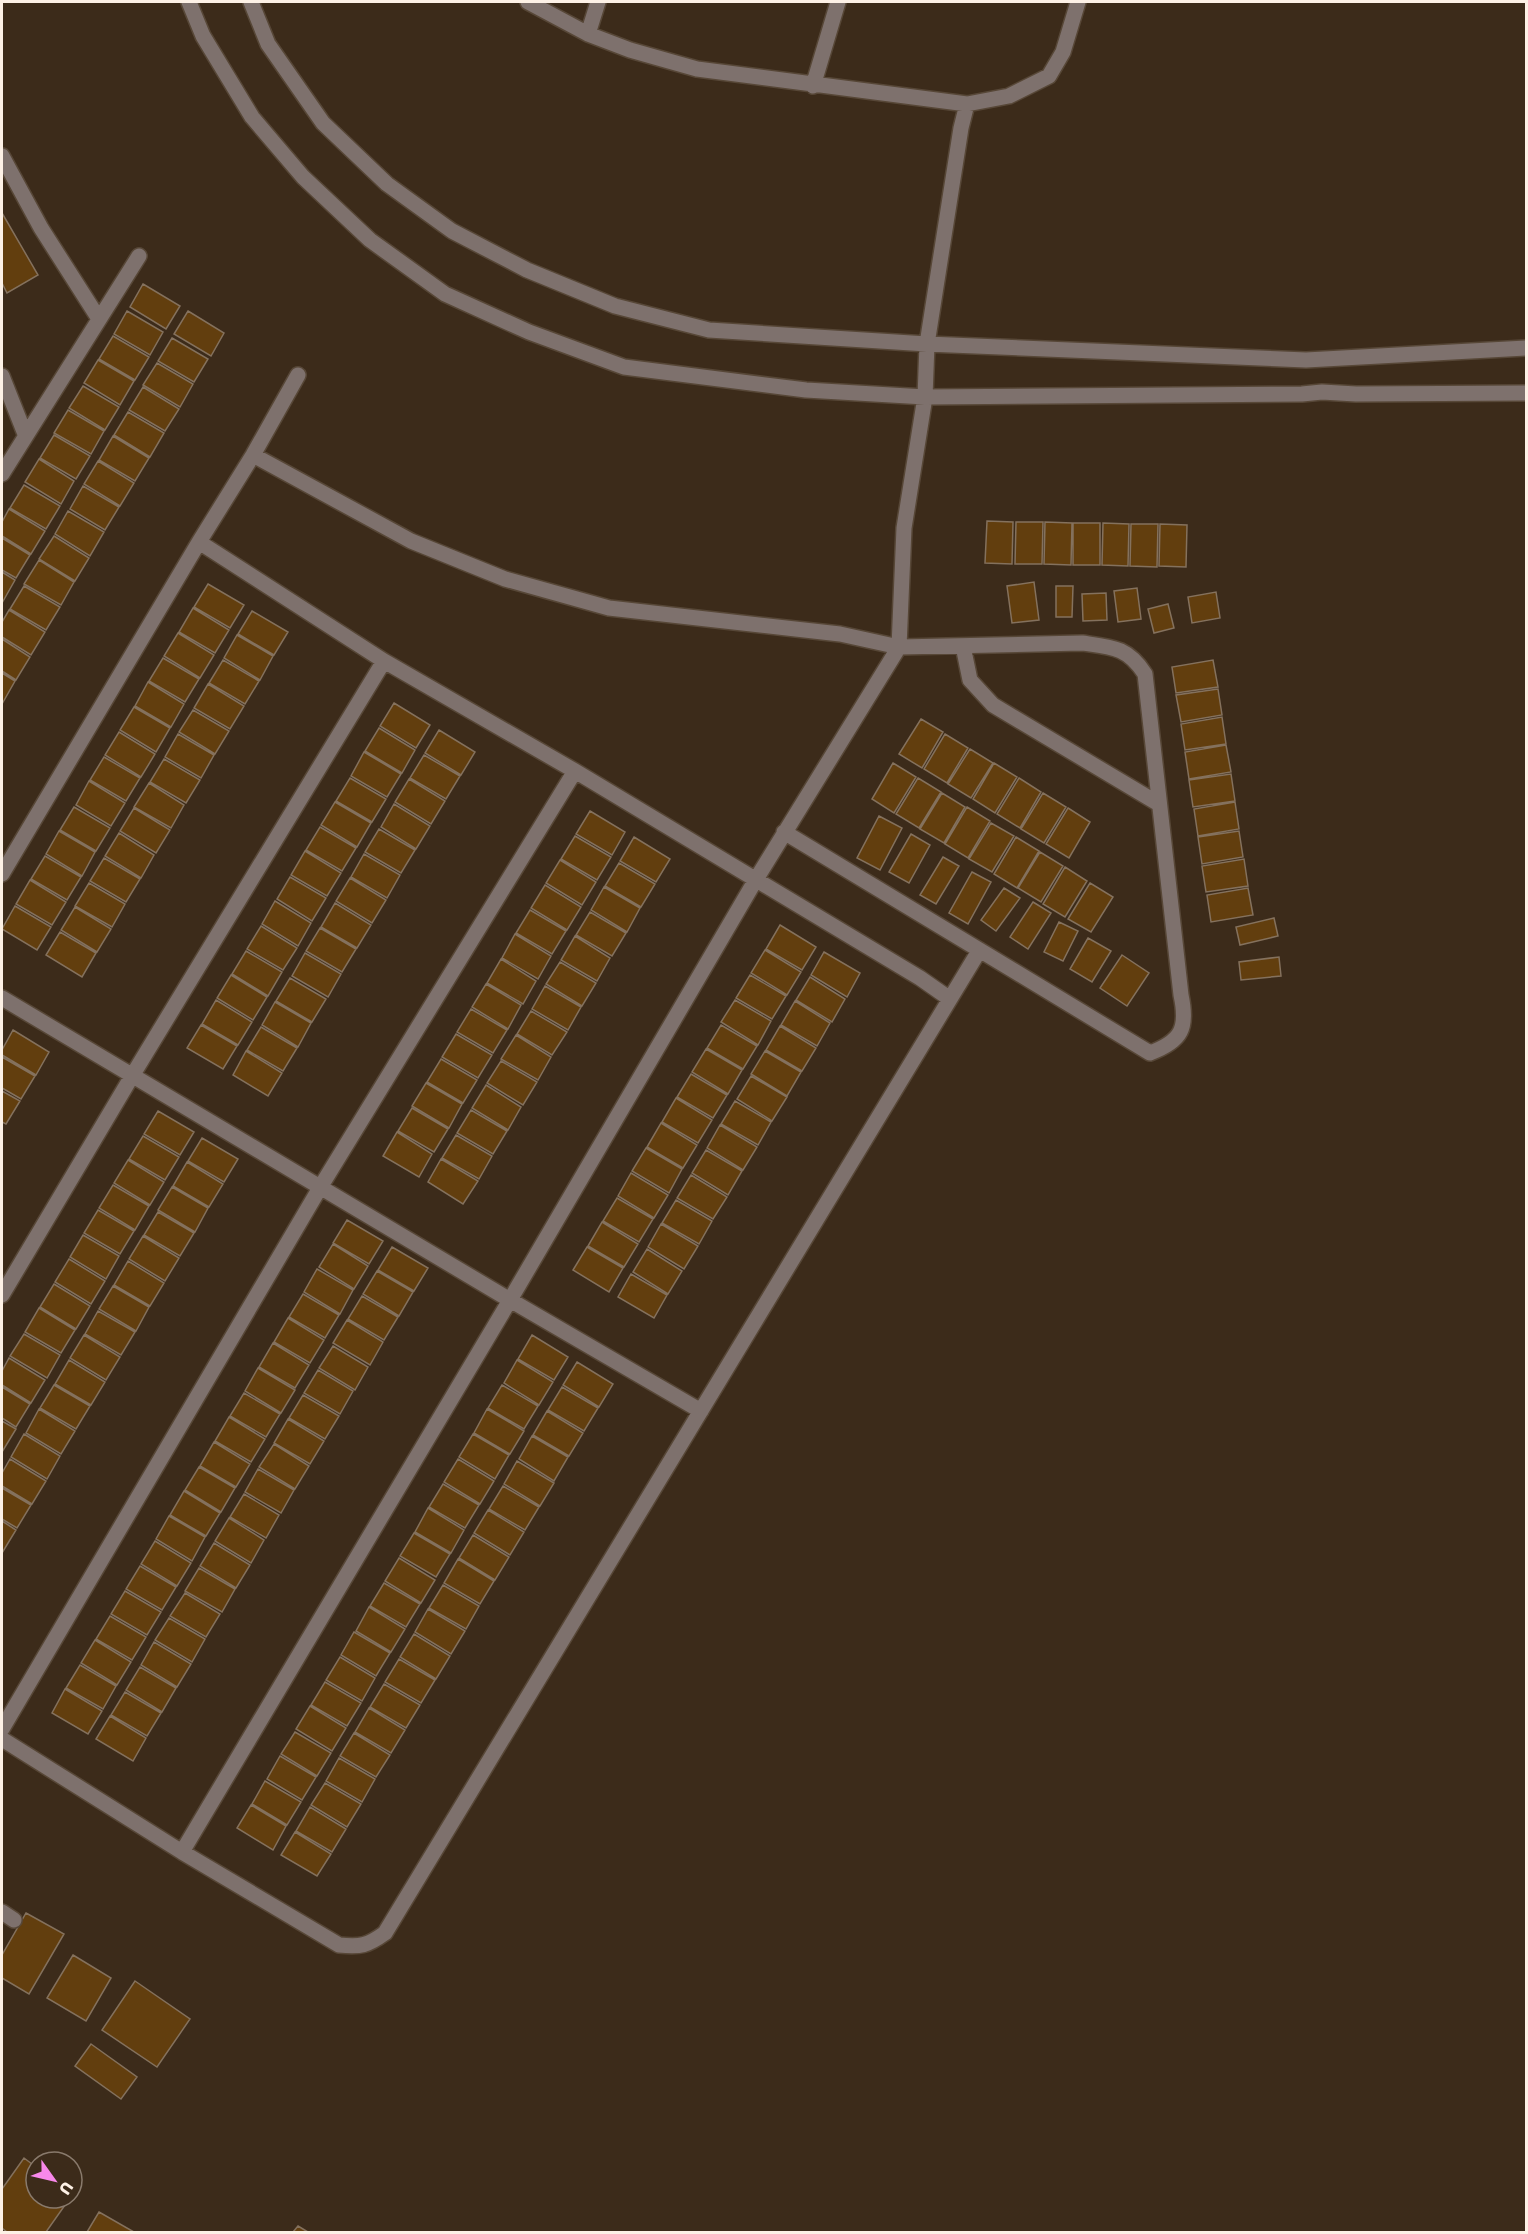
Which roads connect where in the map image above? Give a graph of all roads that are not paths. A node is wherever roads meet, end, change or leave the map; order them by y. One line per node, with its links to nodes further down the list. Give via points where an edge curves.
1 (189, 2): 18 (street, via 203,36 252,117 303,177 370,240 445,294 529,332 624,367 806,390)
2 (251, 2): 13 (street, via 268,44 323,123 387,184 452,231 527,270 615,306 710,330)
3 (528, 2): 7 (street)
4 (598, 2): 7 (street)
5 (838, 2): 8 (street)
6 (1078, 2): 9 (street, via 1063,52 1049,76 1009,96)
7 (588, 34): 8 (street, via 697,69)
8 (813, 86): 9 (street)
9 (967, 104): 13 (street)
10 (2, 156): 12 (street, via 41,228)
11 (139, 256): 12 (street)
12 (99, 319): 19 (street)
13 (927, 344): 14 (street, via 1306,360); 18 (street)
14 (1527, 348)
15 (297, 375): 20 (street)
16 (2, 376): 19 (street)
17 (1527, 393): 18 (street)
18 (924, 397): 24 (street, via 904,528)
19 (25, 434): 21 (street)
20 (253, 455): 22 (street); 24 (street, via 411,541 505,579 609,608 840,634)
21 (2, 474)
22 (199, 542): 25 (street); 29 (street)
23 (963, 646): 24 (street); 27 (street, via 970,680 993,705); 27 (street, via 1082,644 1125,651 1145,674)
24 (899, 647): 28 (street)
25 (384, 661): 26 (street); 34 (street)
26 (575, 771): 30 (street); 35 (street)
27 (1159, 804): 31 (street, via 1185,1011 1179,1037 1150,1053)
28 (784, 832): 30 (street); 31 (street)
29 (2, 874)
30 (755, 881): 33 (street); 37 (street)
31 (979, 951): 33 (street)
32 (2, 998): 34 (street)
33 (950, 999): 38 (street)
34 (132, 1076): 35 (street); 36 (street)
35 (321, 1186): 37 (street); 39 (street)
36 (2, 1295)
37 (510, 1300): 38 (street); 41 (street)
38 (701, 1411): 41 (street, via 385,1933 358,1947 339,1945)
39 (2, 1729)
40 (2, 1739): 41 (street)
41 (182, 1852)

